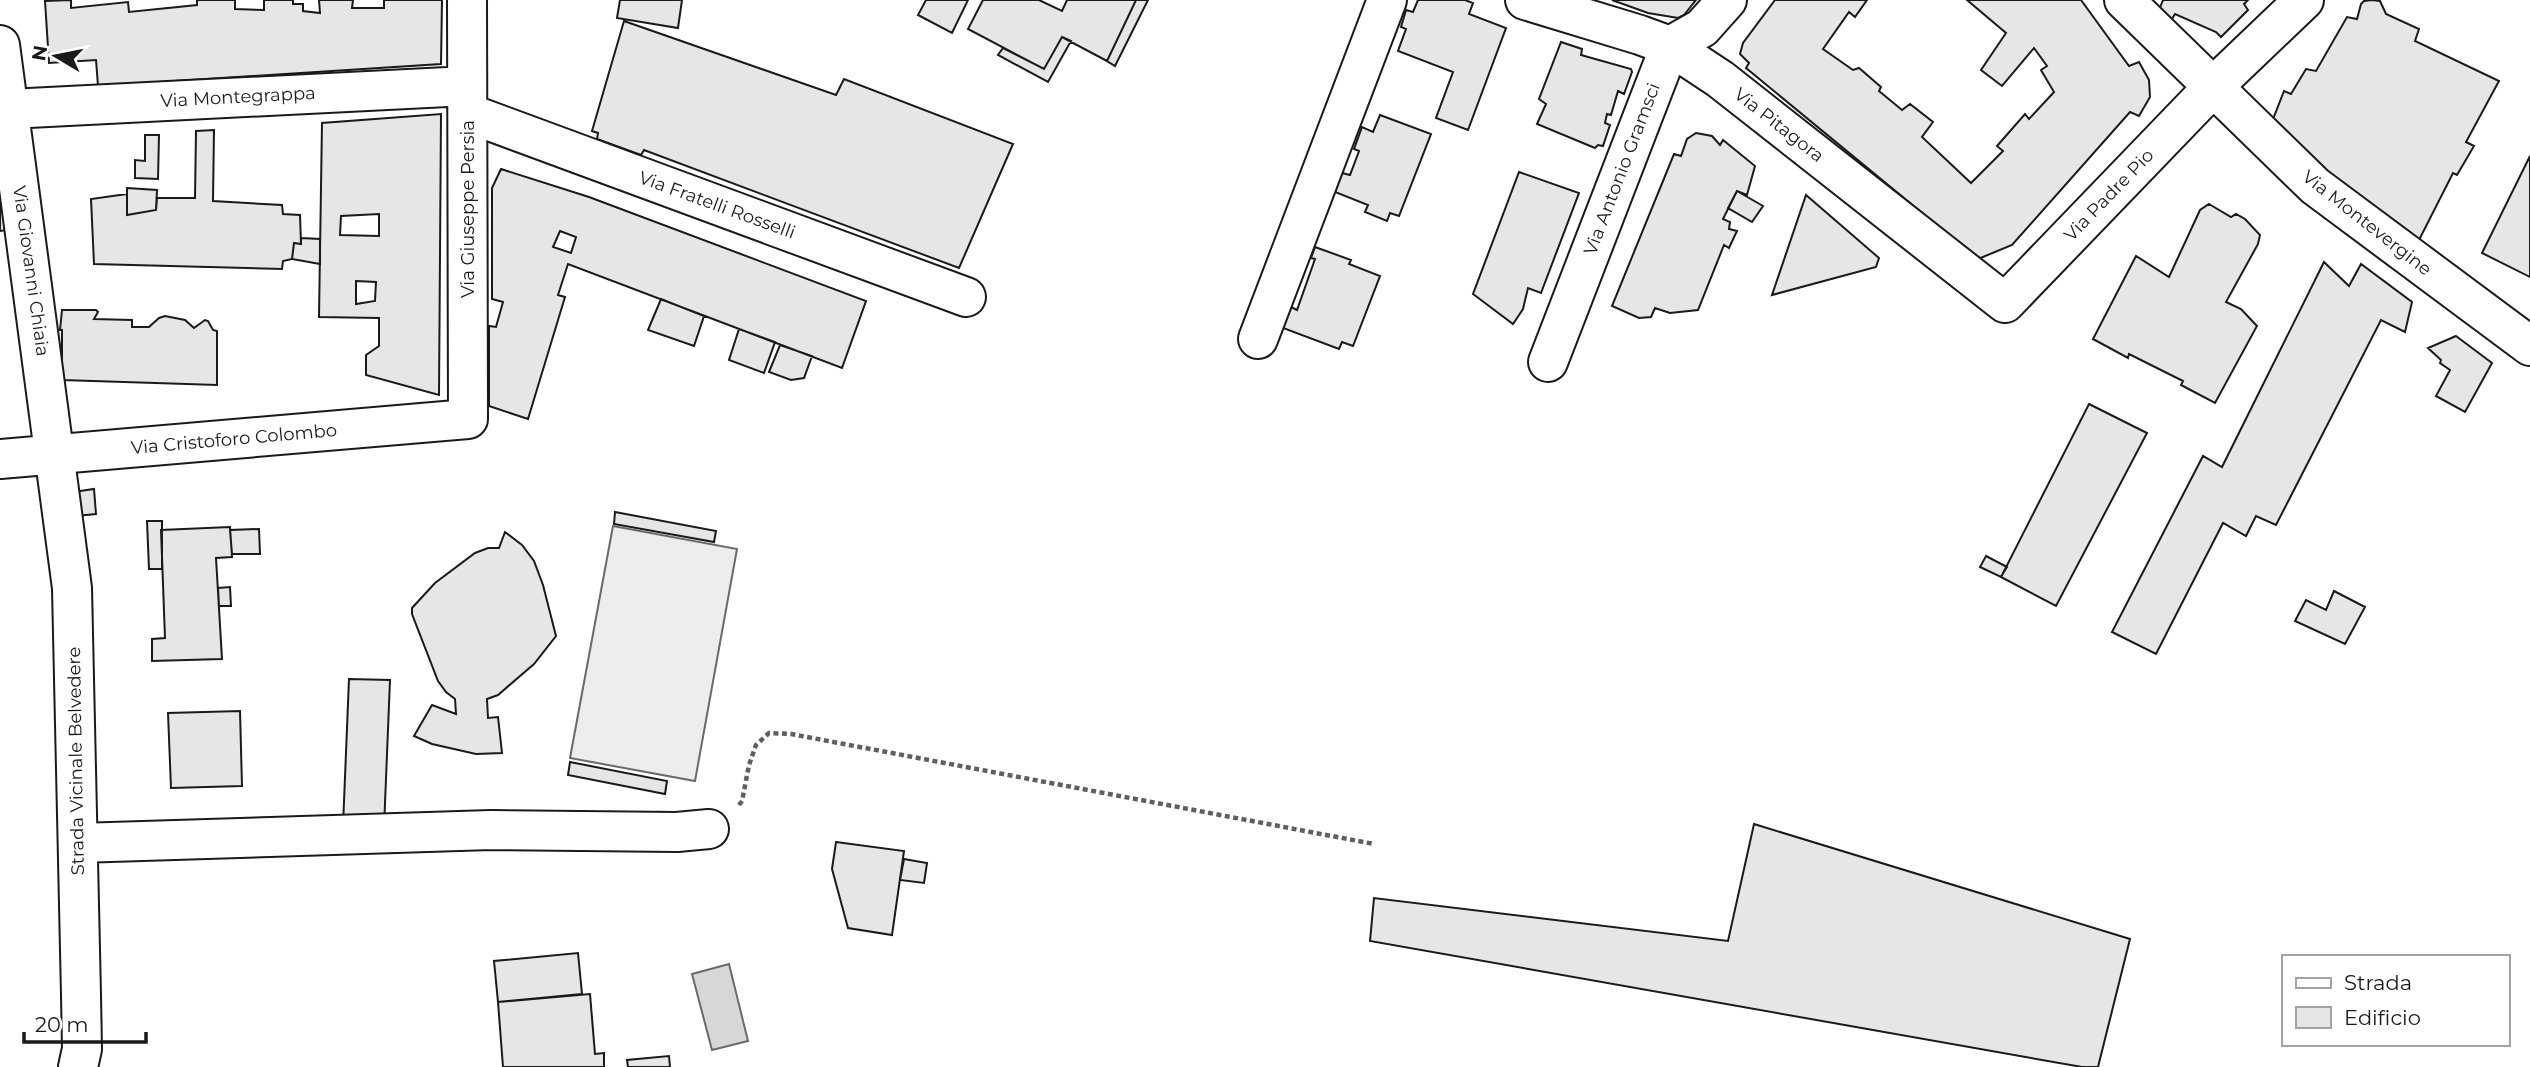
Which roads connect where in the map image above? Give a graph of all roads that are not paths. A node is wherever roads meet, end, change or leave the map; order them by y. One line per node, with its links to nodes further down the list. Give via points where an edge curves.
1 (467, 0): 10 (street, Via Giuseppe Persia)
2 (1387, 0): 14 (street)
3 (1525, 0): 8 (street, Via Pitagora)
4 (1727, 0): 8 (street, via 1702,28)
5 (2124, 0): 9 (street, Via Montevergine)
6 (2304, 0): 9 (street, Via Padre Pio)
7 (0, 45): 11 (street, Via Giovanni Chiaia)
8 (1670, 46): 13 (street, Via Pitagora, via 1720,79); 16 (street, Via Antonio Gramsci)
9 (2214, 86): 13 (street, Via Padre Pio); 15 (street, Via Montevergine, via 2315,186)
10 (467, 100): 11 (street, Via Montegrappa); 12 (street, Via Fratelli Rosselli); 17 (street, Via Giuseppe Persia)
11 (9, 109): 18 (street, Via Giovanni Chiaia)
12 (966, 296)
13 (2005, 303)
14 (1258, 339)
15 (2530, 346)
16 (1548, 362)
17 (468, 419): 18 (street, Via Cristoforo Colombo)
18 (56, 455): 19 (street, Via Cristoforo Colombo); 21 (street, Strada Vicinale Belvedere, via 72,588)
19 (0, 459)
20 (709, 829): 21 (street, via 491,830)
21 (78, 843): 22 (street, Strada Vicinale Belvedere, via 82,1009)
22 (78, 1067)

